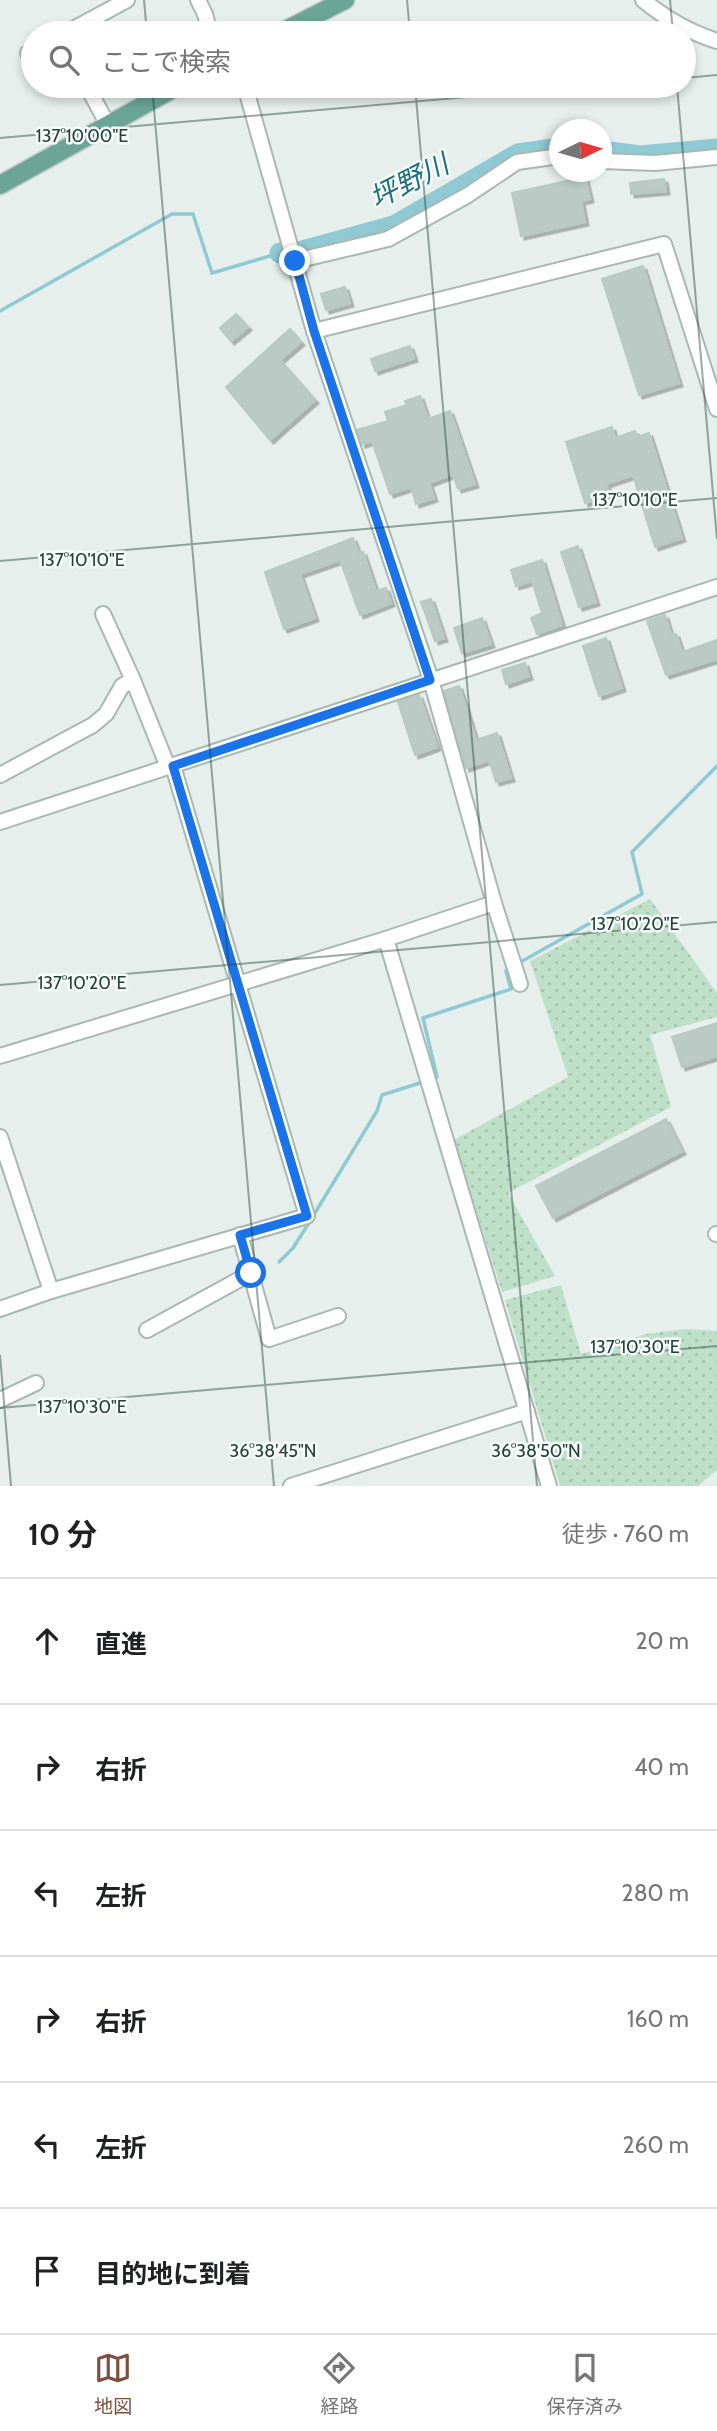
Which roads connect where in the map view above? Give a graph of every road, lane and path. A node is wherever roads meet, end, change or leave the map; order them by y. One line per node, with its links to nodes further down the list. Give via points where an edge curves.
1 (127, 0): 5 (street)
2 (198, 0): 6 (street)
3 (345, 0): 7 (main road)
4 (643, 0): 8 (street)
5 (88, 21)
6 (206, 21)
7 (304, 21)
8 (672, 21)
9 (696, 33): 10 (street)
10 (717, 41)
11 (91, 98): 14 (street)
12 (156, 98): 14 (main road)
13 (248, 98): 19 (street)
14 (108, 125): 18 (main road)
15 (549, 157): 19 (street, via 517,162 457,202 388,239)
16 (717, 157): 17 (street, via 655,163)
17 (612, 161)
18 (0, 185)
19 (295, 261): 20 (street)
20 (314, 331): 21 (street, via 664,244); 25 (street)
21 (717, 409)
22 (717, 587): 25 (street)
23 (103, 614): 24 (street)
24 (133, 680): 26 (street); 27 (street, via 122,686 93,725)
25 (430, 680): 26 (street); 29 (street)
26 (170, 766): 28 (street); 32 (street)
27 (0, 775)
28 (0, 822)
29 (495, 903): 30 (street); 31 (street)
30 (386, 939): 32 (street); 43 (street)
31 (520, 984)
32 (237, 985): 33 (street); 35 (street, via 307,1216)
33 (0, 1056)
34 (0, 1139): 37 (street)
35 (240, 1235): 36 (street); 37 (street)
36 (251, 1273): 39 (street, via 268,1339); 40 (street)
37 (51, 1291): 38 (street)
38 (0, 1309)
39 (338, 1315)
40 (147, 1330)
41 (36, 1383): 42 (street)
42 (0, 1401)
43 (527, 1411): 44 (street); 45 (street)
44 (292, 1486)
45 (549, 1486)

